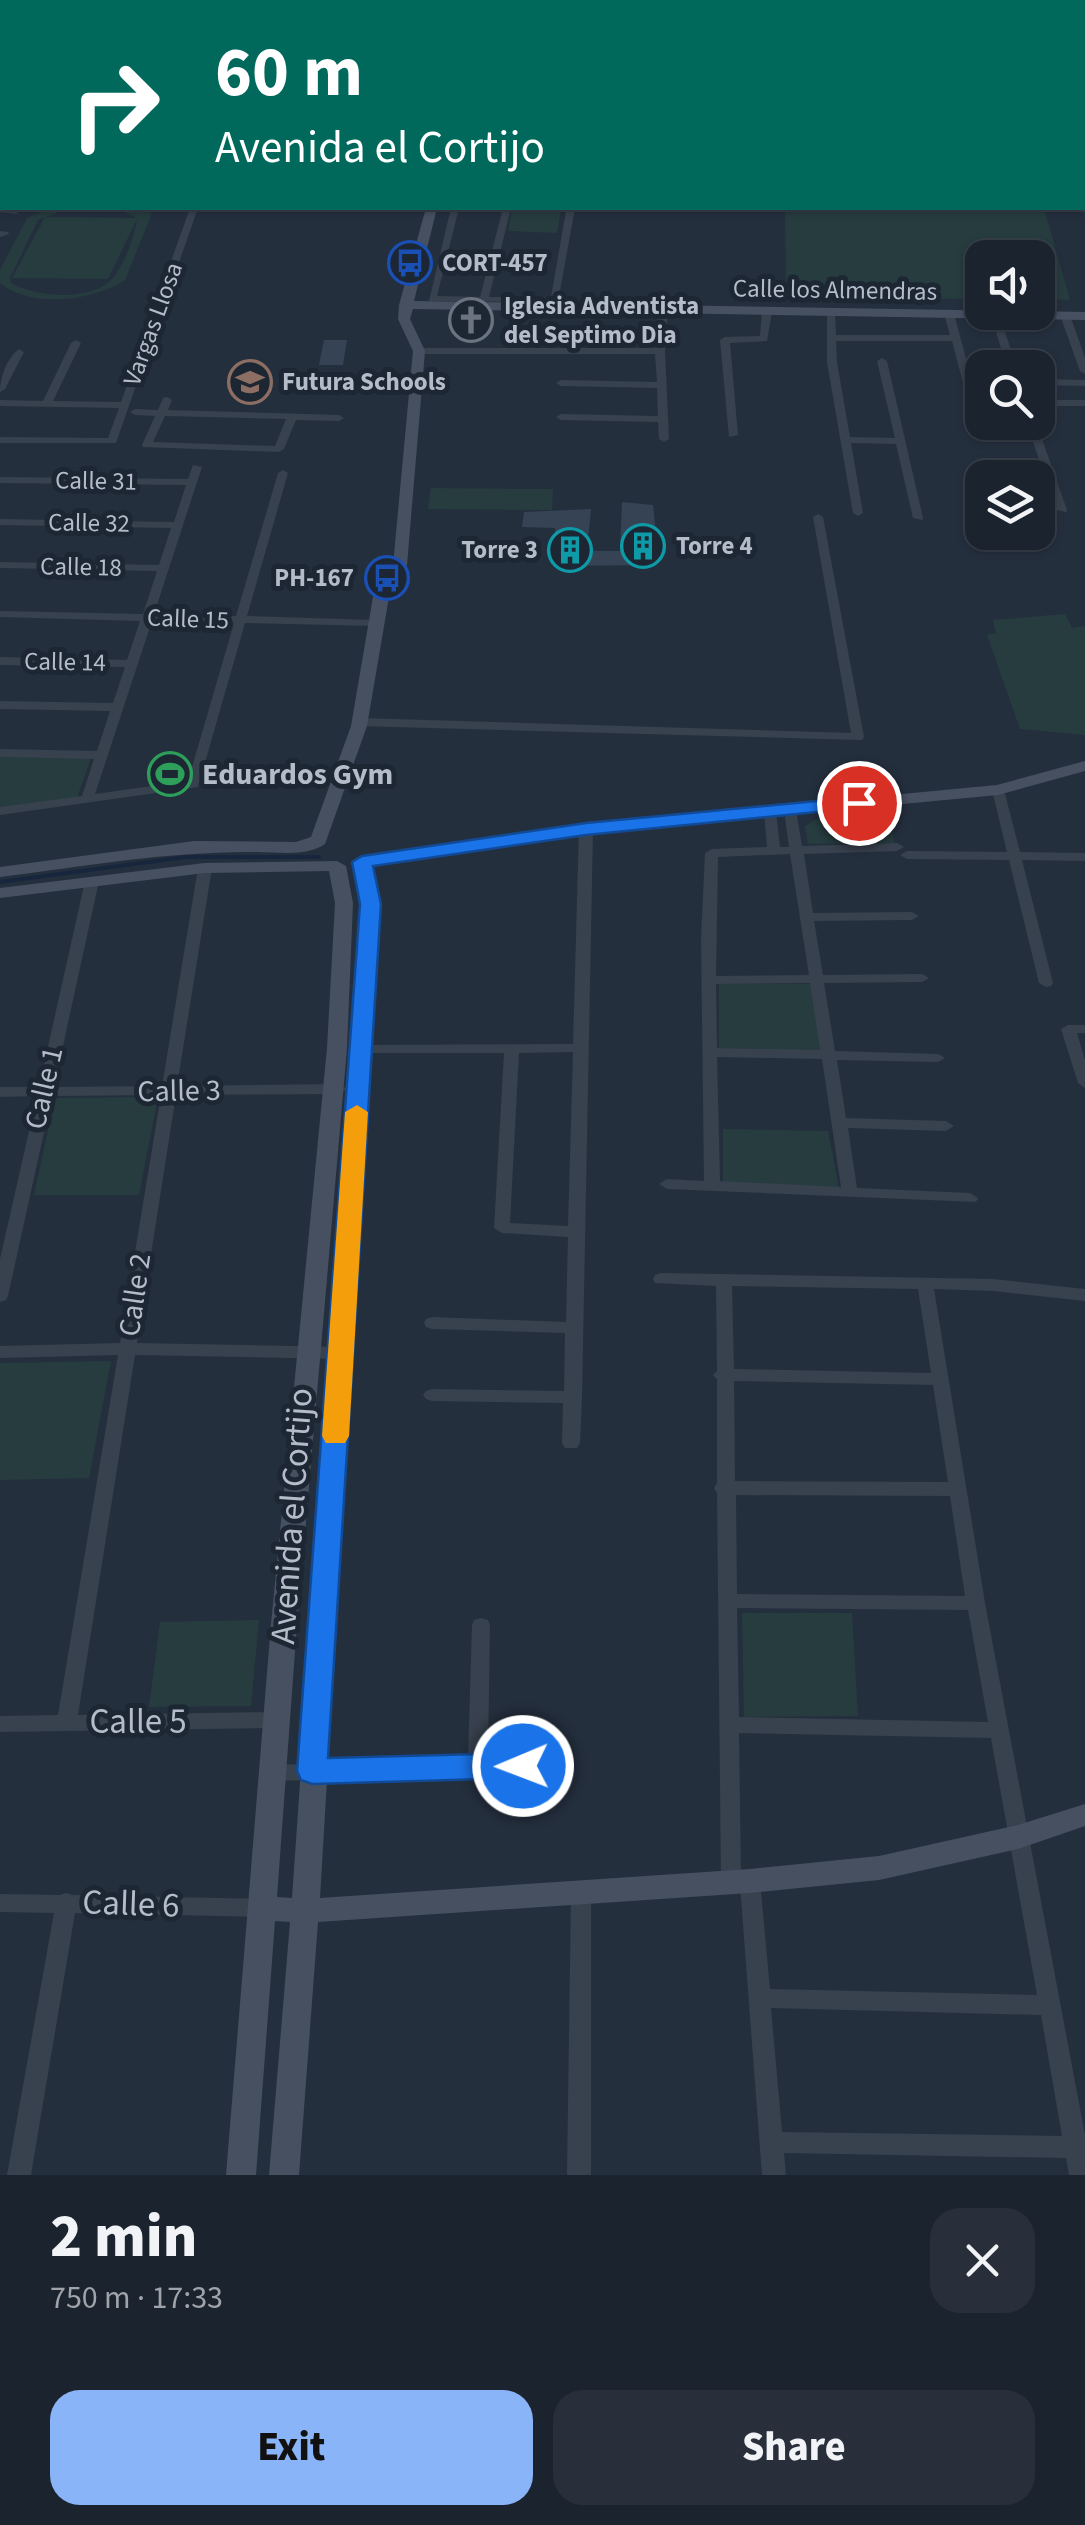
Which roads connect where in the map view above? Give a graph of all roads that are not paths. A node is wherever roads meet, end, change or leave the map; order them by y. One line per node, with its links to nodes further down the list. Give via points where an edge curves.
1 (193, 210): 36 (street, Vargas Llosa)
2 (430, 210): 7 (street)
3 (454, 210): 6 (street, via 432,299)
4 (506, 210): 6 (street)
5 (571, 210): 6 (street, via 555,300)
6 (484, 300)
7 (405, 305): 8 (street, Calle los Almendras); 19 (street, via 404,320)
8 (663, 310): 9 (street, Calle los Almendras); 21 (street)
9 (768, 311): 10 (street, Calle los Almendras); 42 (street, via 764,339 725,340)
10 (830, 312): 11 (street, Calle los Almendras); 16 (street)
11 (949, 314): 12 (street, Calle los Almendras); 17 (street)
12 (965, 314)
13 (1055, 315): 14 (street, Calle los Almendras)
14 (1064, 315): 15 (street, Calle los Almendras); 24 (street)
15 (1085, 316)
16 (831, 338): 17 (street); 45 (street)
17 (954, 338): 25 (street)
18 (76, 343): 33 (street)
19 (419, 351): 21 (street); 63 (street, via 400,564 382,591)
20 (19, 352): 23 (street)
21 (660, 352): 29 (street)
22 (882, 361): 47 (street)
23 (6, 365): 30 (street)
24 (1085, 371)
25 (965, 376)
26 (1055, 382): 28 (street)
27 (561, 383): 29 (street)
28 (1085, 383)
29 (660, 385): 41 (street)
30 (0, 389)
31 (167, 400): 37 (street)
32 (0, 403): 33 (street)
33 (47, 403): 36 (street)
34 (1055, 403): 35 (street)
35 (1085, 403)
36 (129, 408): 37 (street); 44 (street, Vargas Llosa, via 112,441)
37 (162, 412): 38 (street); 48 (street, via 147,445)
38 (292, 416): 39 (street); 48 (street, via 279,449)
39 (339, 418)
40 (561, 418): 41 (street)
41 (660, 419): 43 (street)
42 (732, 435)
43 (664, 438)
44 (0, 440)
45 (846, 440): 47 (street); 53 (street)
46 (1037, 440): 52 (street)
47 (900, 441): 55 (street)
48 (206, 447): 51 (street)
49 (283, 473): 62 (street)
50 (0, 480): 51 (street, Calle 31)
51 (192, 482): 57 (street)
52 (1062, 510)
53 (858, 513)
54 (818, 518): 68 (street, via 858,738)
55 (918, 518)
56 (0, 522): 57 (street, Calle 32)
57 (177, 525): 59 (street)
58 (0, 566): 59 (street, Calle 18)
59 (162, 568): 61 (street)
60 (0, 614): 61 (street, Calle 15)
61 (145, 618): 62 (street, Calle 15); 65 (street)
62 (238, 620): 63 (street, Calle 15); 73 (street, via 193,784)
63 (376, 623): 68 (street)
64 (0, 661): 65 (street, Calle 14)
65 (131, 664): 67 (street)
66 (0, 705): 67 (street)
67 (116, 708): 70 (street)
68 (360, 722): 85 (street, via 319,840 310,846 194,846)
69 (0, 753): 70 (street)
70 (101, 756): 73 (street)
71 (1085, 766): 72 (street)
72 (998, 790): 74 (street); 80 (street)
73 (87, 800): 75 (street)
74 (790, 810): 76 (street); 78 (street)
75 (0, 811)
76 (770, 812): 77 (street); 79 (street)
77 (586, 829): 82 (street); 97 (street)
78 (798, 848): 79 (street); 80 (street); 89 (street)
79 (774, 849): 92 (street, via 722,850 710,857)
80 (1014, 857): 81 (street); 93 (street)
81 (1085, 857)
82 (362, 862): 83 (street); 95 (street, Avenida el Cortijo, via 370,904)
83 (337, 866): 84 (street); 102 (street, Avenida el Cortijo, via 344,903)
84 (205, 868): 86 (street); 104 (street, Calle 2)
85 (0, 872)
86 (92, 881): 87 (street); 106 (street, Calle 1)
87 (0, 893)
88 (912, 916): 89 (street)
89 (808, 917): 90 (street)
90 (817, 978): 91 (street); 92 (street); 99 (street)
91 (922, 978)
92 (709, 980): 98 (street)
93 (1046, 984)
94 (1085, 1029): 101 (street, via 1068,1029)
95 (361, 1048): 96 (street); 103 (street, Avenida el Cortijo)
96 (512, 1048): 97 (street); 113 (street, via 502,1228)
97 (579, 1048): 113 (street)
98 (711, 1052): 99 (street); 110 (street)
99 (830, 1055): 100 (street); 107 (street)
100 (938, 1058)
101 (1085, 1083)
102 (334, 1089): 103 (street, Calle 3); 104 (street, Calle 3); 123 (street, Avenida el Cortijo)
103 (358, 1089): 124 (street, Avenida el Cortijo)
104 (169, 1091): 106 (street, Calle 3); 121 (street, Calle 2)
105 (0, 1092): 106 (street, Calle 3)
106 (43, 1092): 118 (street, Calle 1)
107 (840, 1122): 108 (street); 111 (street)
108 (946, 1126)
109 (667, 1184): 110 (street)
110 (712, 1186): 111 (street)
111 (850, 1192): 112 (street)
112 (970, 1198)
113 (576, 1232): 120 (street)
114 (661, 1279): 115 (street)
115 (724, 1279): 116 (street); 125 (street)
116 (925, 1283): 117 (street); 126 (street)
117 (1085, 1295)
118 (0, 1296)
119 (432, 1324): 120 (street)
120 (574, 1328): 128 (street)
121 (128, 1349): 122 (street); 123 (street); 136 (street, Calle 2)
122 (0, 1352)
123 (310, 1352): 124 (street); 135 (street, Avenida el Cortijo)
124 (341, 1353): 142 (street, Avenida el Cortijo)
125 (722, 1375): 126 (street); 130 (street)
126 (942, 1379): 131 (street)
127 (432, 1395): 128 (street)
128 (572, 1397): 129 (street)
129 (572, 1443)
130 (724, 1488): 131 (street); 132 (street)
131 (958, 1489): 133 (street)
132 (726, 1601): 133 (street); 138 (street)
133 (976, 1603): 139 (street)
134 (481, 1625): 141 (street)
135 (276, 1720): 136 (street, Calle 5); 143 (street, Avenida el Cortijo)
136 (67, 1722): 137 (street, Calle 5)
137 (0, 1724)
138 (728, 1725): 139 (street); 146 (street)
139 (999, 1730): 145 (street)
140 (523, 1766): 141 (street)
141 (478, 1767): 142 (street)
142 (312, 1771): 143 (street); 151 (street, Avenida el Cortijo)
143 (273, 1772): 150 (street, Avenida el Cortijo)
144 (1085, 1814): 145 (street)
145 (1018, 1837): 146 (street, via 879,1868); 153 (street)
146 (740, 1881): 147 (street); 152 (street)
147 (581, 1893): 151 (street); 159 (street)
148 (66, 1902): 149 (street, Calle 6); 150 (street, Calle 6); 156 (street)
149 (0, 1903)
150 (262, 1908): 151 (street); 157 (street, Avenida el Cortijo)
151 (305, 1911): 158 (street, Avenida el Cortijo)
152 (761, 1998): 153 (street); 154 (street)
153 (1048, 2005): 155 (street)
154 (772, 2142): 155 (street); 160 (street)
155 (1075, 2147): 161 (street)
156 (19, 2175)
157 (242, 2175)
158 (284, 2175)
159 (579, 2175)
160 (774, 2175)
161 (1081, 2175)

